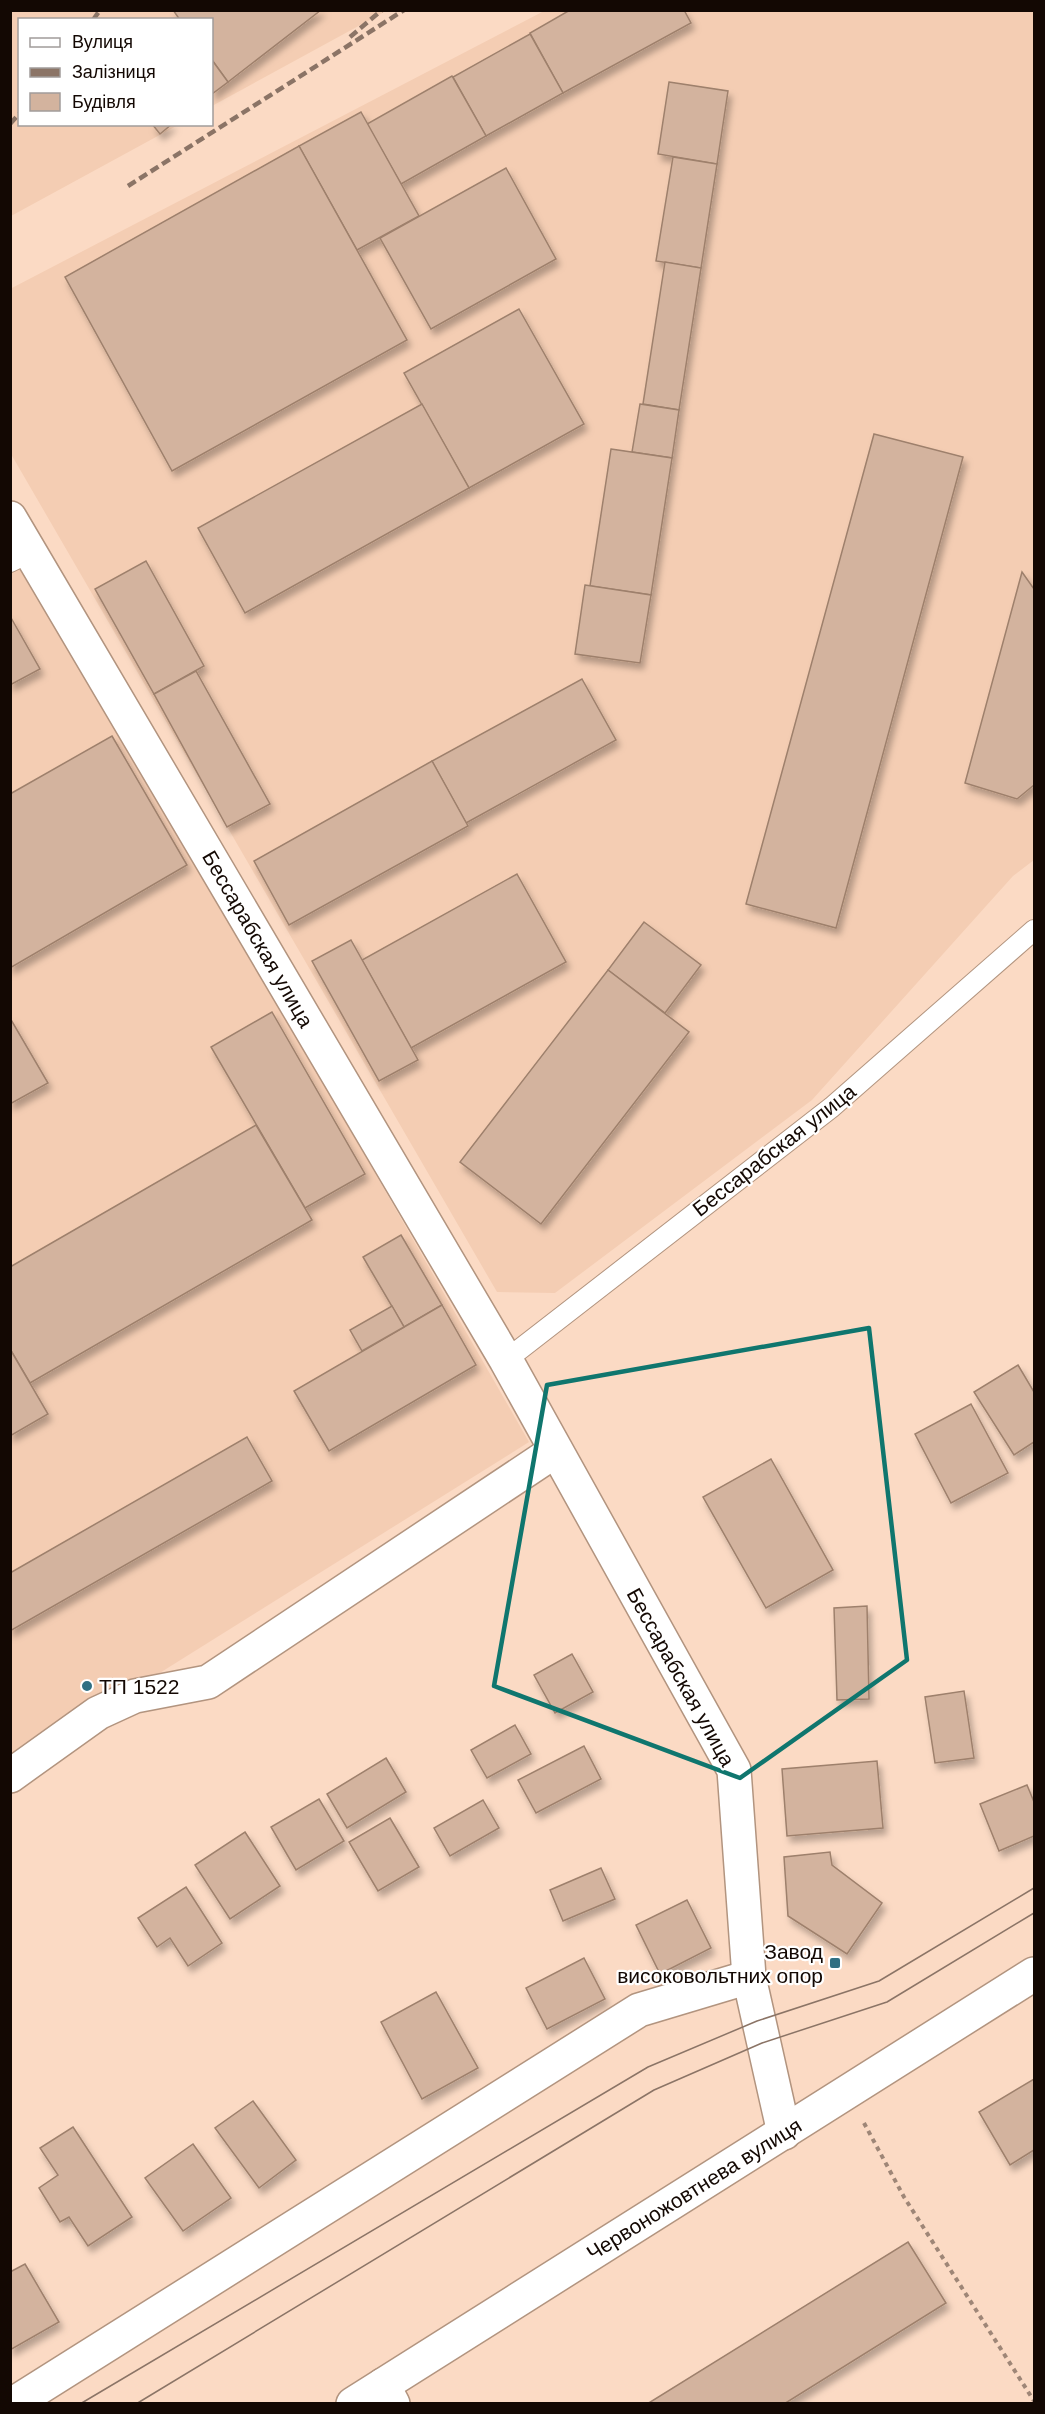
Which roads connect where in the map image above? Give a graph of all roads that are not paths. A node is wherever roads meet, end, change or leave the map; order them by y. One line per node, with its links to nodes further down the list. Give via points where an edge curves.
1 (10, 518): 2 (street, Бессарабская улица)
2 (20, 557): 4 (street, Бессарабская улица)
3 (1035, 930): 4 (lane, Бессарабская улица, via 832,1107)
4 (506, 1360): 5 (street, Бессарабская улица)
5 (555, 1451): 6 (street, via 208,1682 135,1696 98,1713); 8 (street, Бессарабская улица, via 734,1770)
6 (10, 1776)
7 (1035, 1974): 9 (street, Червоножовтнева вулиця)
8 (749, 1977): 9 (street, Бессарабская улица); 11 (street, via 639,2010)
9 (784, 2133): 10 (street, Червоножовтнева вулиця)
10 (388, 2394): 12 (street, Червоножовтнева вулиця)
11 (13, 2403)
12 (353, 2403)

